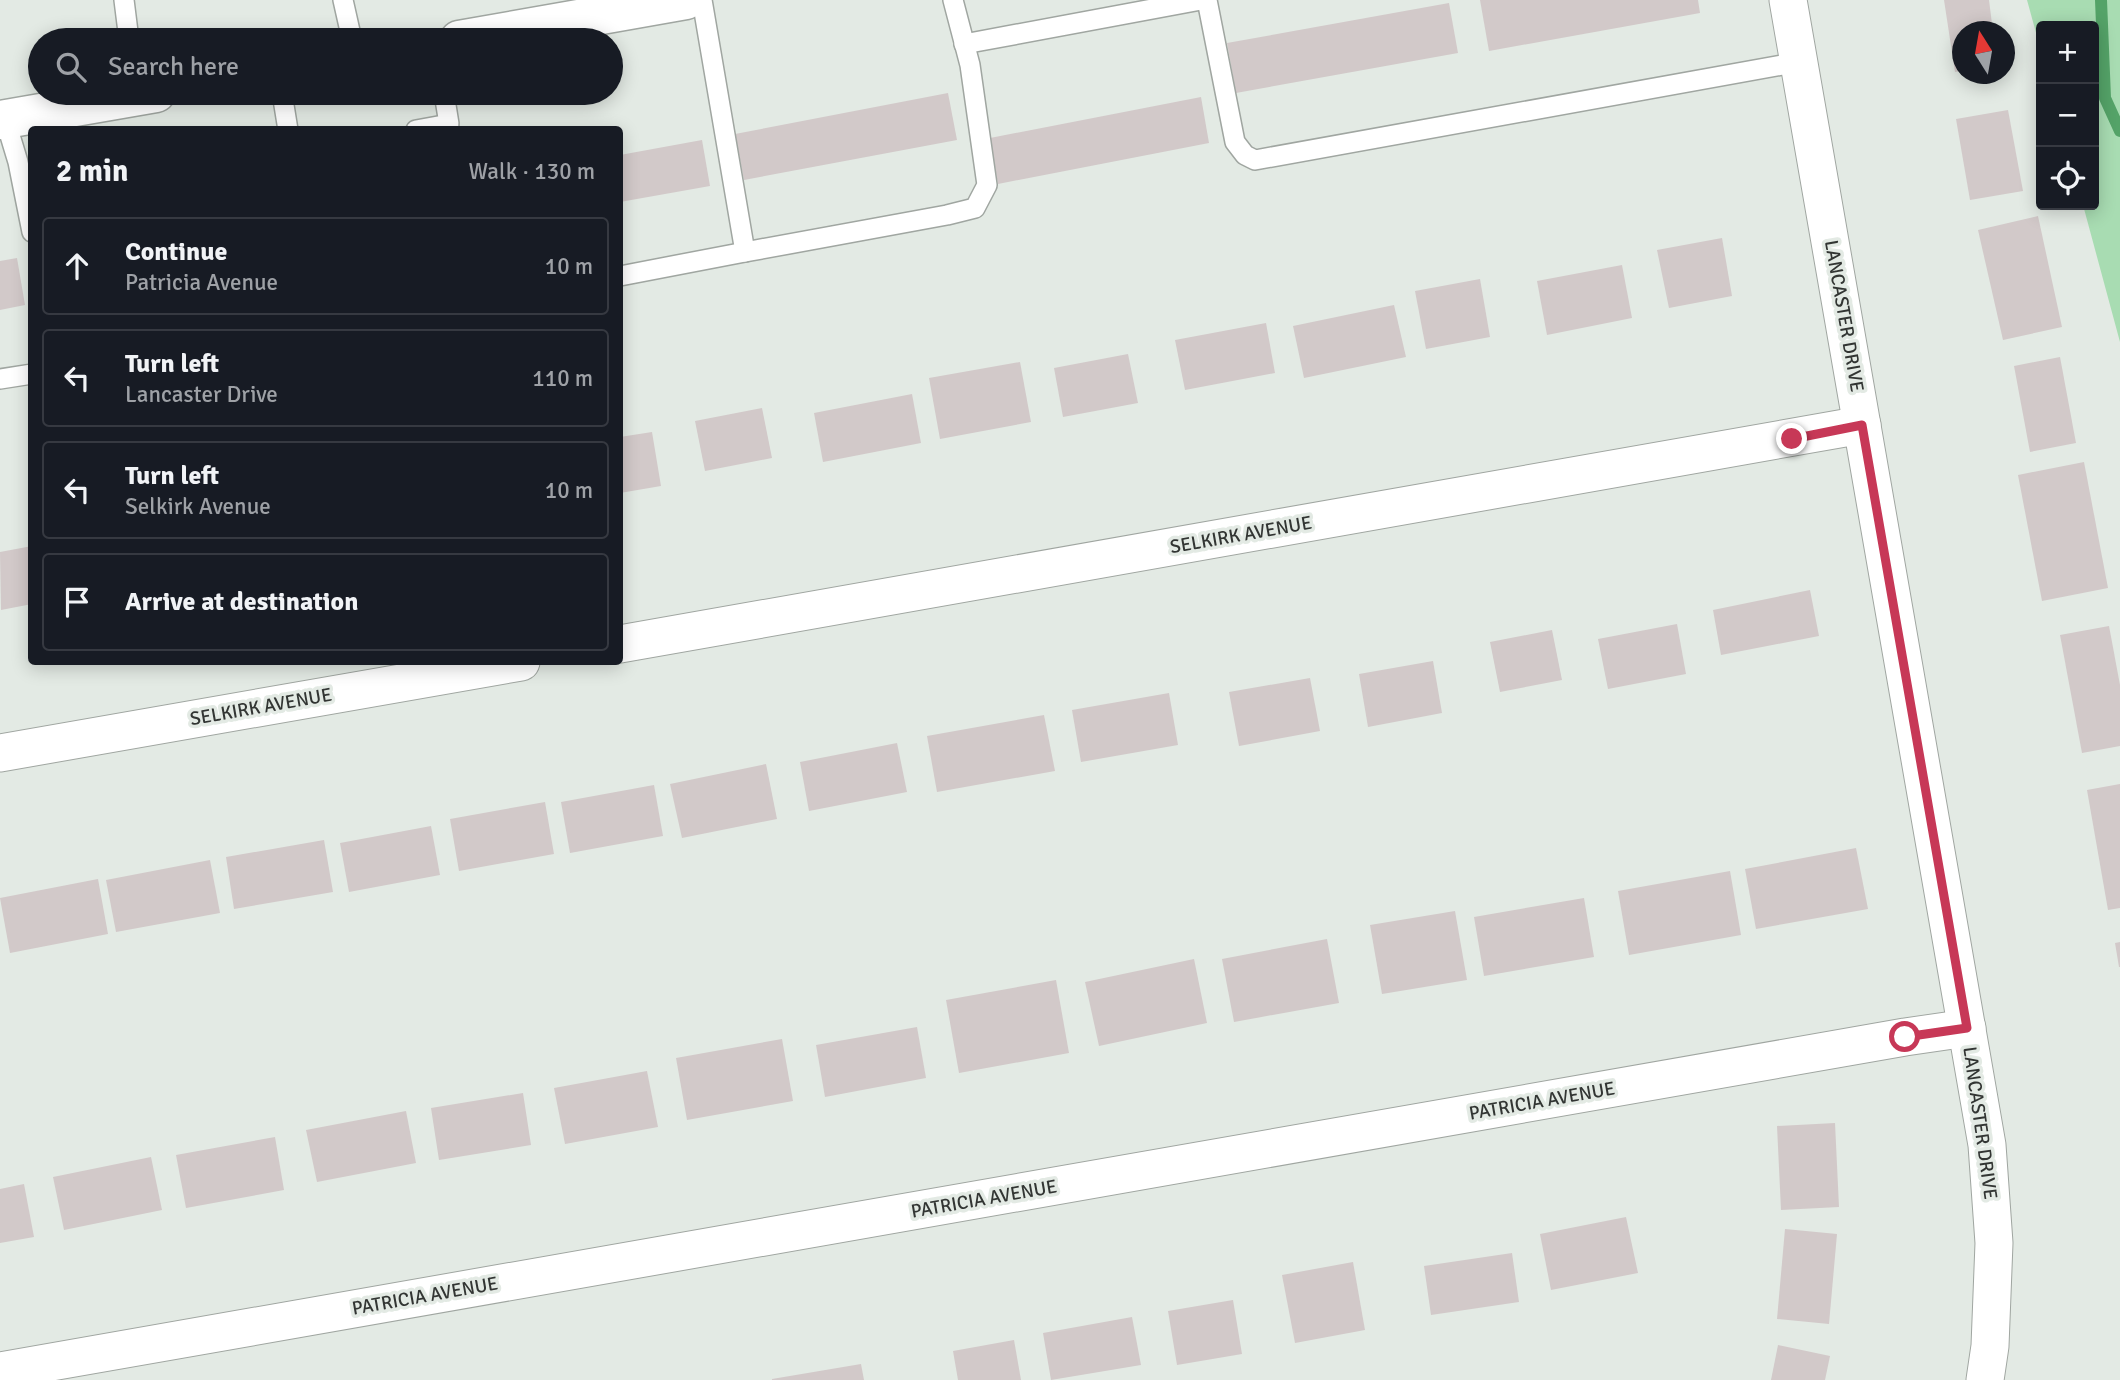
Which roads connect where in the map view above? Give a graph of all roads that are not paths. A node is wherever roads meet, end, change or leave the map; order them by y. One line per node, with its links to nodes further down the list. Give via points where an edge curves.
1 (124, 0): 9 (lane)
2 (343, 0): 10 (lane)
3 (686, 0): 11 (street)
4 (702, 0): 21 (lane)
5 (953, 0): 12 (lane)
6 (1201, 0): 12 (lane)
7 (1207, 0): 13 (lane, via 1236,142 1255,160)
8 (1788, 0): 13 (street, LANCASTER DRIVE)
9 (128, 28)
10 (349, 28)
11 (527, 28)
12 (964, 44): 21 (lane, via 987,185 975,208)
13 (1799, 62): 25 (street, LANCASTER DRIVE)
14 (83, 105): 17 (street)
15 (284, 105): 18 (lane)
16 (446, 105): 19 (lane, via 449,124)
17 (2, 120): 20 (lane, via 18,162)
18 (287, 126)
19 (438, 126)
20 (28, 212)
21 (745, 252): 22 (lane)
22 (623, 275)
23 (28, 375): 24 (lane)
24 (0, 379)
25 (1862, 425): 26 (street, SELKIRK AVENUE); 29 (street, LANCASTER DRIVE)
26 (623, 643)
27 (504, 665): 28 (street, SELKIRK AVENUE)
28 (0, 753)
29 (1967, 1028): 30 (street, PATRICIA AVENUE); 31 (street, LANCASTER DRIVE, via 1987,1145 1994,1243)
30 (0, 1371)
31 (1985, 1380)

